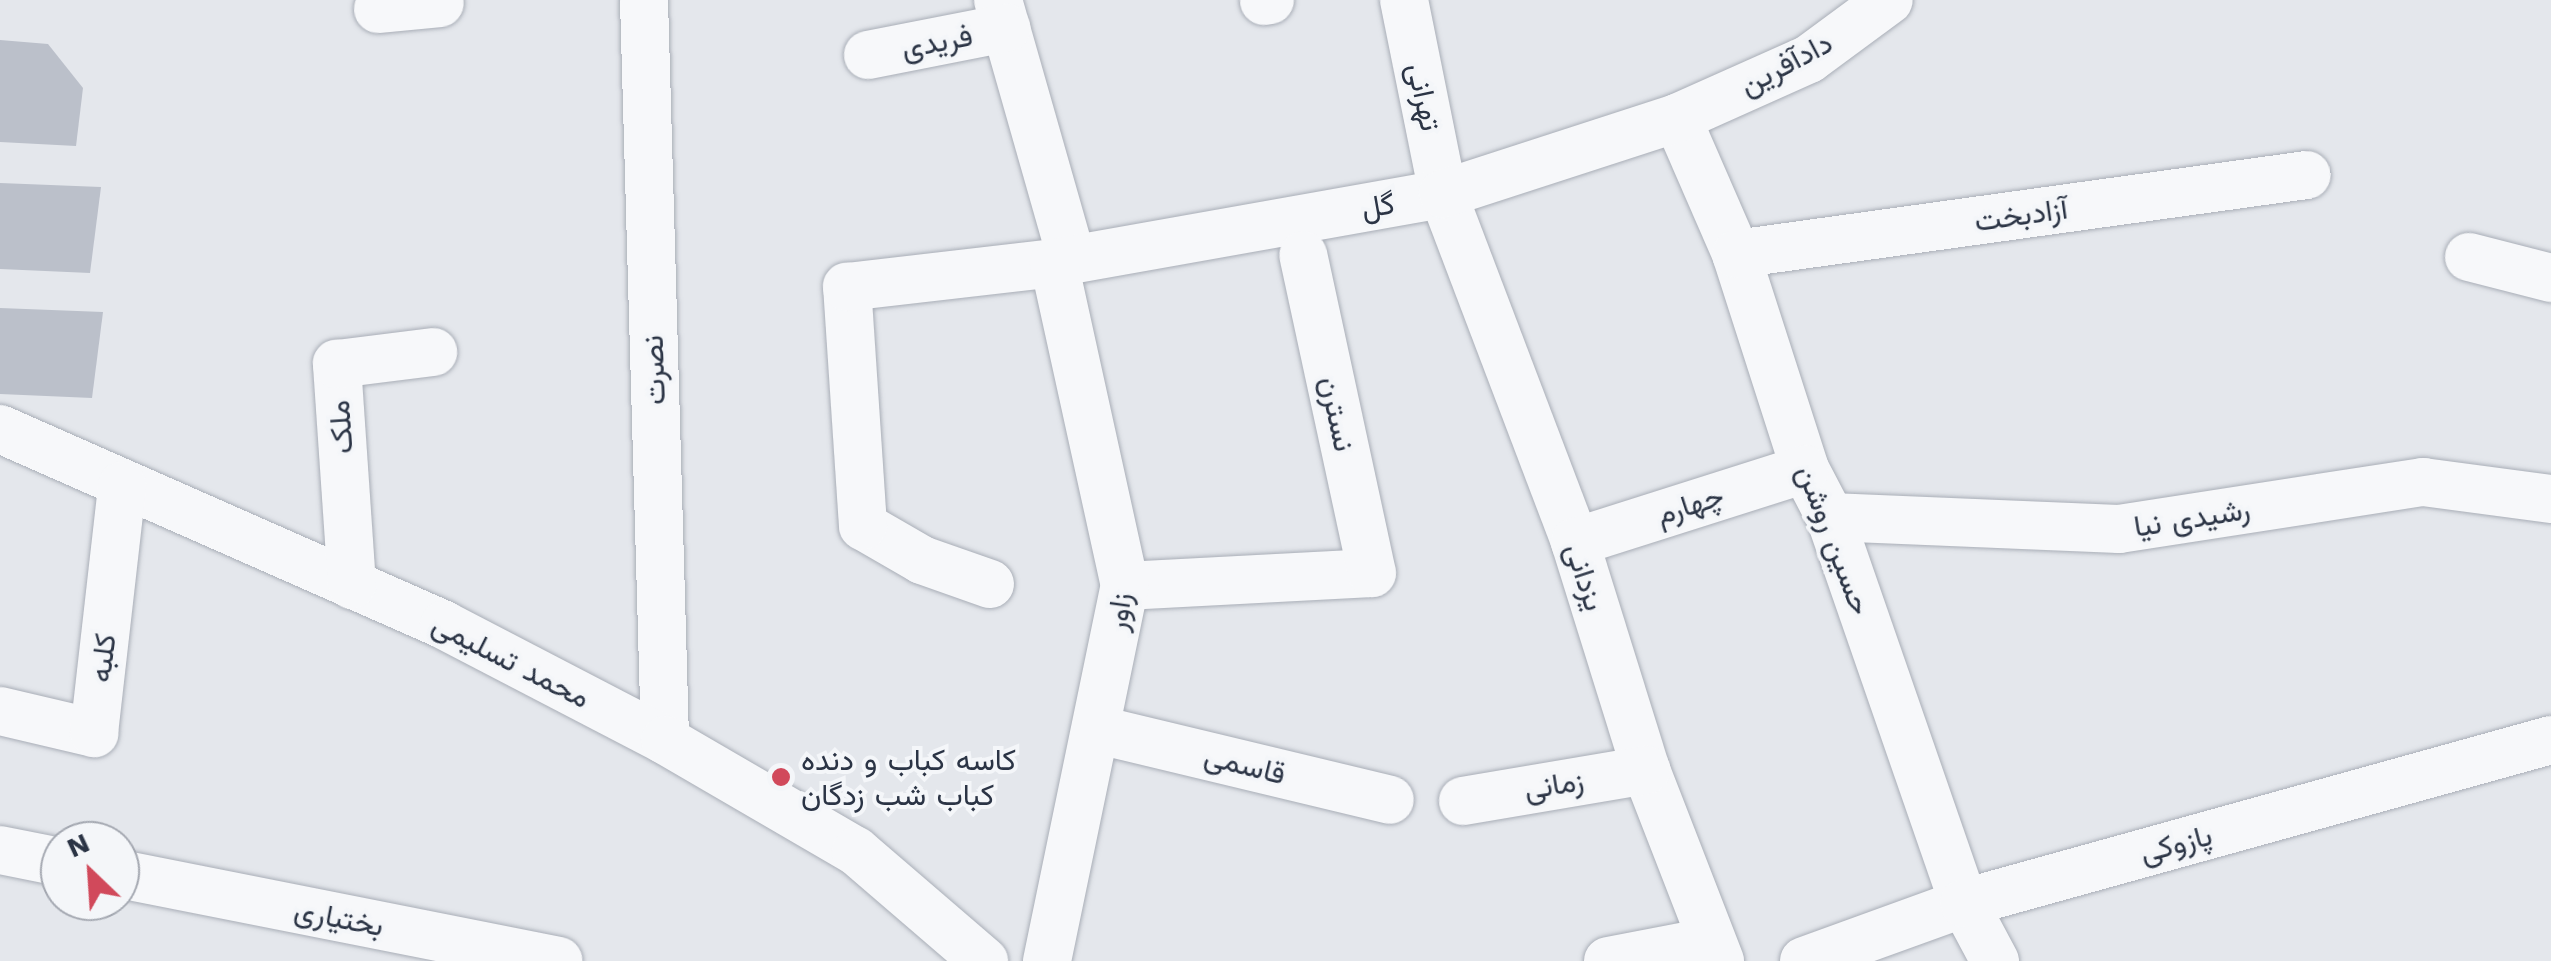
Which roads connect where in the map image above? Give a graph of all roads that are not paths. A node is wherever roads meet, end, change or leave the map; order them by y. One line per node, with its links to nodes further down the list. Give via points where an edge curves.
1 (644, 0): 28 (street, نصرت)
2 (1404, 0): 10 (street, تهرانی)
3 (1890, 0): 8 (street, دادآفرین, via 1809,59)
4 (378, 8): 5 (street)
5 (441, 14)
6 (1002, 14): 7 (street, فریدی); 14 (street)
7 (868, 56)
8 (1676, 118): 10 (street, گل); 11 (street, حسین روشن)
9 (2307, 175): 11 (street, آزادبخت)
10 (1444, 194): 14 (street, گل); 22 (street, یزدانی)
11 (1736, 254): 18 (street, حسین روشن)
12 (1303, 255): 25 (street, نسترن, via 1372,572)
13 (2469, 257): 15 (street)
14 (1063, 262): 23 (street, گل, via 847,287 863,526 922,560); 25 (street, زاور)
15 (2551, 278)
16 (433, 352): 24 (street, ملک, via 337,364)
17 (0, 429): 19 (street, محمد تسلیمی)
18 (1805, 468): 21 (street, حسین روشن); 22 (street, چهارم)
19 (122, 486): 24 (street, محمد تسلیمی); 26 (street, کلبه, via 94,733)
20 (2551, 499): 21 (street, رشیدی نیا, via 2423,482 2119,529)
21 (1830, 517): 36 (street, حسین روشن)
22 (1575, 542): 30 (street, یزدانی)
23 (990, 584)
24 (352, 585): 28 (street, محمد تسلیمی)
25 (1125, 586): 27 (street, زاور)
26 (0, 710)
27 (1099, 730): 31 (street, قاسمی); 40 (street, زاور)
28 (665, 740): 39 (street, محمد تسلیمی, via 856,851)
29 (2551, 740): 36 (street, پازوکی)
30 (1646, 770): 32 (street, زمانی); 37 (street, یزدانی)
31 (1390, 800)
32 (1462, 800)
33 (0, 850): 34 (street)
34 (40, 858)
35 (140, 878): 38 (street, بختیاری)
36 (1964, 903): 42 (street, پازوکی); 43 (street, حسین روشن)
37 (1714, 951): 41 (street)
38 (558, 961)
39 (984, 961)
40 (1047, 961)
41 (1608, 961)
42 (1804, 961)
43 (1994, 961)

